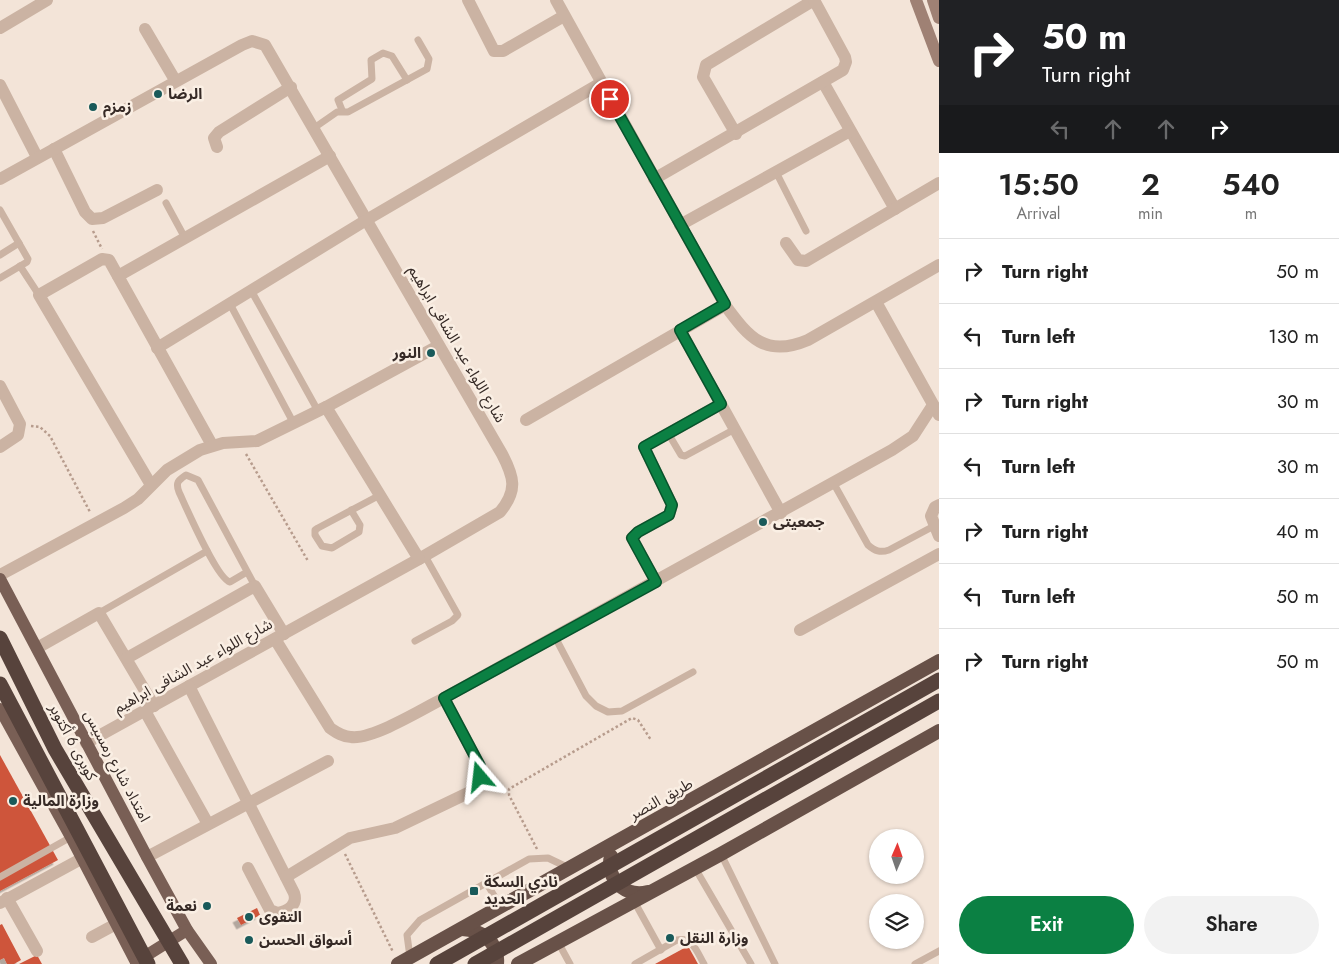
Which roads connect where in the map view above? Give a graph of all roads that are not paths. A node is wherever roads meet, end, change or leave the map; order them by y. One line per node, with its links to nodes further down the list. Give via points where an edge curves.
1 (48, 0): 9 (street)
2 (468, 0): 7 (street, via 494,52 503,51)
3 (556, 0): 7 (street)
4 (814, 0): 15 (street, via 846,62 843,70); 22 (street, via 706,65 703,77)
5 (916, 0): 12 (main road)
6 (933, 0): 8 (main road)
7 (564, 16): 16 (street)
8 (939, 18)
9 (0, 28)
10 (145, 29): 13 (street)
11 (418, 40): 14 (lane, via 428,55 429,66)
12 (939, 61)
13 (175, 80): 18 (street, شارع اللواء عبد الشافى ابراهيم, via 242,45 258,41 269,50); 24 (street, شارع اللواء عبد الشافى ابراهيم)
14 (407, 80): 19 (lane, via 348,112); 19 (lane, via 392,56 383,53 371,60 372,79 338,100)
15 (823, 82): 21 (street); 22 (street)
16 (601, 83): 29 (street); 35 (street)
17 (0, 86): 26 (street)
18 (291, 87): 20 (street, شارع اللواء عبد الشافى ابراهيم); 23 (street, via 219,132 214,138)
19 (342, 110): 20 (lane)
20 (314, 128): 25 (street, شارع اللواء عبد الشافى ابراهيم)
21 (850, 132): 27 (street); 33 (street)
22 (736, 134): 29 (street)
23 (217, 148)
24 (54, 149): 26 (street, شارع اللواء عبد الشافى ابراهيم); 31 (street, via 85,212 92,219 103,218)
25 (330, 156): 35 (street, شارع اللواء عبد الشافى ابراهيم); 38 (street)
26 (36, 157): 28 (street, شارع اللواء عبد الشافى ابراهيم)
27 (776, 172): 36 (street); 37 (lane)
28 (0, 178)
29 (654, 179): 36 (street)
30 (939, 183): 33 (street)
31 (156, 190)
32 (166, 204): 38 (lane)
33 (896, 209): 40 (street, via 806,261 798,260)
34 (0, 210): 39 (lane)
35 (368, 219): 46 (street); 52 (street, شارع اللواء عبد الشافى ابراهيم)
36 (680, 225): 50 (street)
37 (806, 231)
38 (185, 238): 44 (street)
39 (19, 243): 41 (lane); 42 (lane, via 28,259)
40 (786, 243)
41 (0, 255)
42 (20, 266): 45 (lane); 47 (lane)
43 (939, 266): 48 (street)
44 (118, 276): 47 (street, via 111,261 102,259); 53 (street)
45 (0, 278)
46 (252, 292): 49 (street); 56 (lane)
47 (39, 295): 65 (street)
48 (876, 302): 50 (street, via 793,347 776,348 762,344 749,333); 57 (street)
49 (230, 304): 53 (street); 59 (lane)
50 (725, 304): 51 (street)
51 (680, 330): 55 (street); 58 (street)
52 (438, 346): 56 (street); 73 (street, شارع اللواء عبد الشافى ابراهيم, via 502,454 513,484 510,500 500,512)
53 (156, 348): 62 (street)
54 (0, 386): 63 (street, via 18,418 20,430 13,440)
55 (721, 404): 60 (street); 61 (street)
56 (322, 409): 59 (street); 66 (street)
57 (936, 410): 64 (street, via 904,443)
58 (526, 420)
59 (293, 422): 62 (street, via 257,441)
60 (735, 429): 61 (lane, via 686,456 681,456); 69 (street)
61 (668, 434): 77 (street, via 644,447 671,501 672,511 632,538)
62 (212, 445): 65 (street, via 167,470)
63 (0, 447)
64 (834, 484): 69 (street); 70 (lane, via 874,550 889,550)
65 (151, 485): 75 (street, via 138,498 97,524)
66 (380, 495): 68 (lane); 73 (street)
67 (939, 505): 70 (street, via 931,516)
68 (351, 510): 68 (lane, via 315,530 314,535 322,546 332,548 359,532 360,525)
69 (781, 513): 77 (street)
70 (937, 531)
71 (207, 551): 74 (lane, via 227,581); 74 (lane, via 177,488 178,480 186,475 198,480); 79 (lane)
72 (939, 554): 80 (street)
73 (422, 558): 81 (street, شارع اللواء عبد الشافى ابراهيم); 84 (lane, via 458,615)
74 (247, 572): 78 (lane)
75 (0, 575)
76 (0, 579): 85 (main road, امتداد شارع رمسيس)
77 (656, 582): 82 (street)
78 (255, 586): 81 (street); 86 (street)
79 (99, 613): 85 (street); 86 (street)
80 (800, 630)
81 (280, 637): 91 (street, شارع اللواء عبد الشافى ابراهيم); 92 (street, via 326,723 340,734 351,738 374,733)
82 (556, 637): 88 (lane, via 586,696 608,712 622,710); 92 (street)
83 (0, 638): 126 (highway, كوبرى 6 أكتوبر, bridge, via 55,749)
84 (415, 641)
85 (37, 648): 97 (main road, امتداد شارع رمسيس)
86 (127, 658): 94 (street)
87 (939, 661): 102 (highway, طريق النصر)
88 (693, 672)
89 (939, 680): 128 (highway, bridge)
90 (0, 684): 125 (highway, bridge)
91 (189, 686): 94 (street, شارع اللواء عبد الشافى ابراهيم); 99 (street)
92 (444, 698): 110 (street, via 480,766 476,786 468,793 395,828 359,835 340,844)
93 (939, 701): 129 (highway, bridge)
94 (150, 708): 97 (street, شارع اللواء عبد الشافى ابراهيم); 100 (street)
95 (0, 709): 101 (main road)
96 (939, 731): 103 (highway)
97 (86, 743): 104 (main road, امتداد شارع رمسيس)
98 (328, 762): 99 (street)
99 (248, 802): 100 (street); 110 (street)
100 (208, 824): 104 (street)
101 (71, 837): 105 (main road); 109 (lane)
102 (620, 840): 108 (highway, طريق النصر); 112 (highway, via 610,859 614,880 631,892 642,894)
103 (720, 854): 107 (highway); 136 (lane)
104 (147, 857): 118 (main road, امتداد شارع رمسيس)
105 (81, 858): 113 (street); 116 (main road)
106 (248, 868): 110 (street, via 273,913 288,909 295,900)
107 (695, 868): 112 (highway); 135 (lane)
108 (570, 869): 111 (lane, via 556,860 529,859); 115 (highway, طريق النصر)
109 (0, 877)
110 (286, 877)
111 (487, 884): 115 (lane); 124 (lane, via 414,924)
112 (652, 891): 114 (highway)
113 (4, 901): 123 (street)
114 (634, 901): 120 (highway); 121 (lane)
115 (501, 907): 117 (highway, طريق النصر)
116 (116, 924): 119 (street); 125 (main road)
117 (462, 929): 124 (highway, طريق النصر); 130 (highway, via 477,931 490,940)
118 (187, 930): 125 (main road); 127 (main road, امتداد شارع رمسيس)
119 (92, 937)
120 (558, 942): 131 (highway); 132 (lane)
121 (661, 950): 133 (lane); 134 (lane, via 678,940 689,941)
122 (939, 951): 137 (lane)
123 (38, 952)
124 (402, 961)
125 (140, 963)
126 (182, 964)
127 (211, 964)
128 (437, 964)
129 (475, 964)
130 (497, 964)
131 (518, 964)
132 (570, 964)
133 (635, 964)
134 (704, 964)
135 (751, 964)
136 (775, 964)
137 (915, 964)

